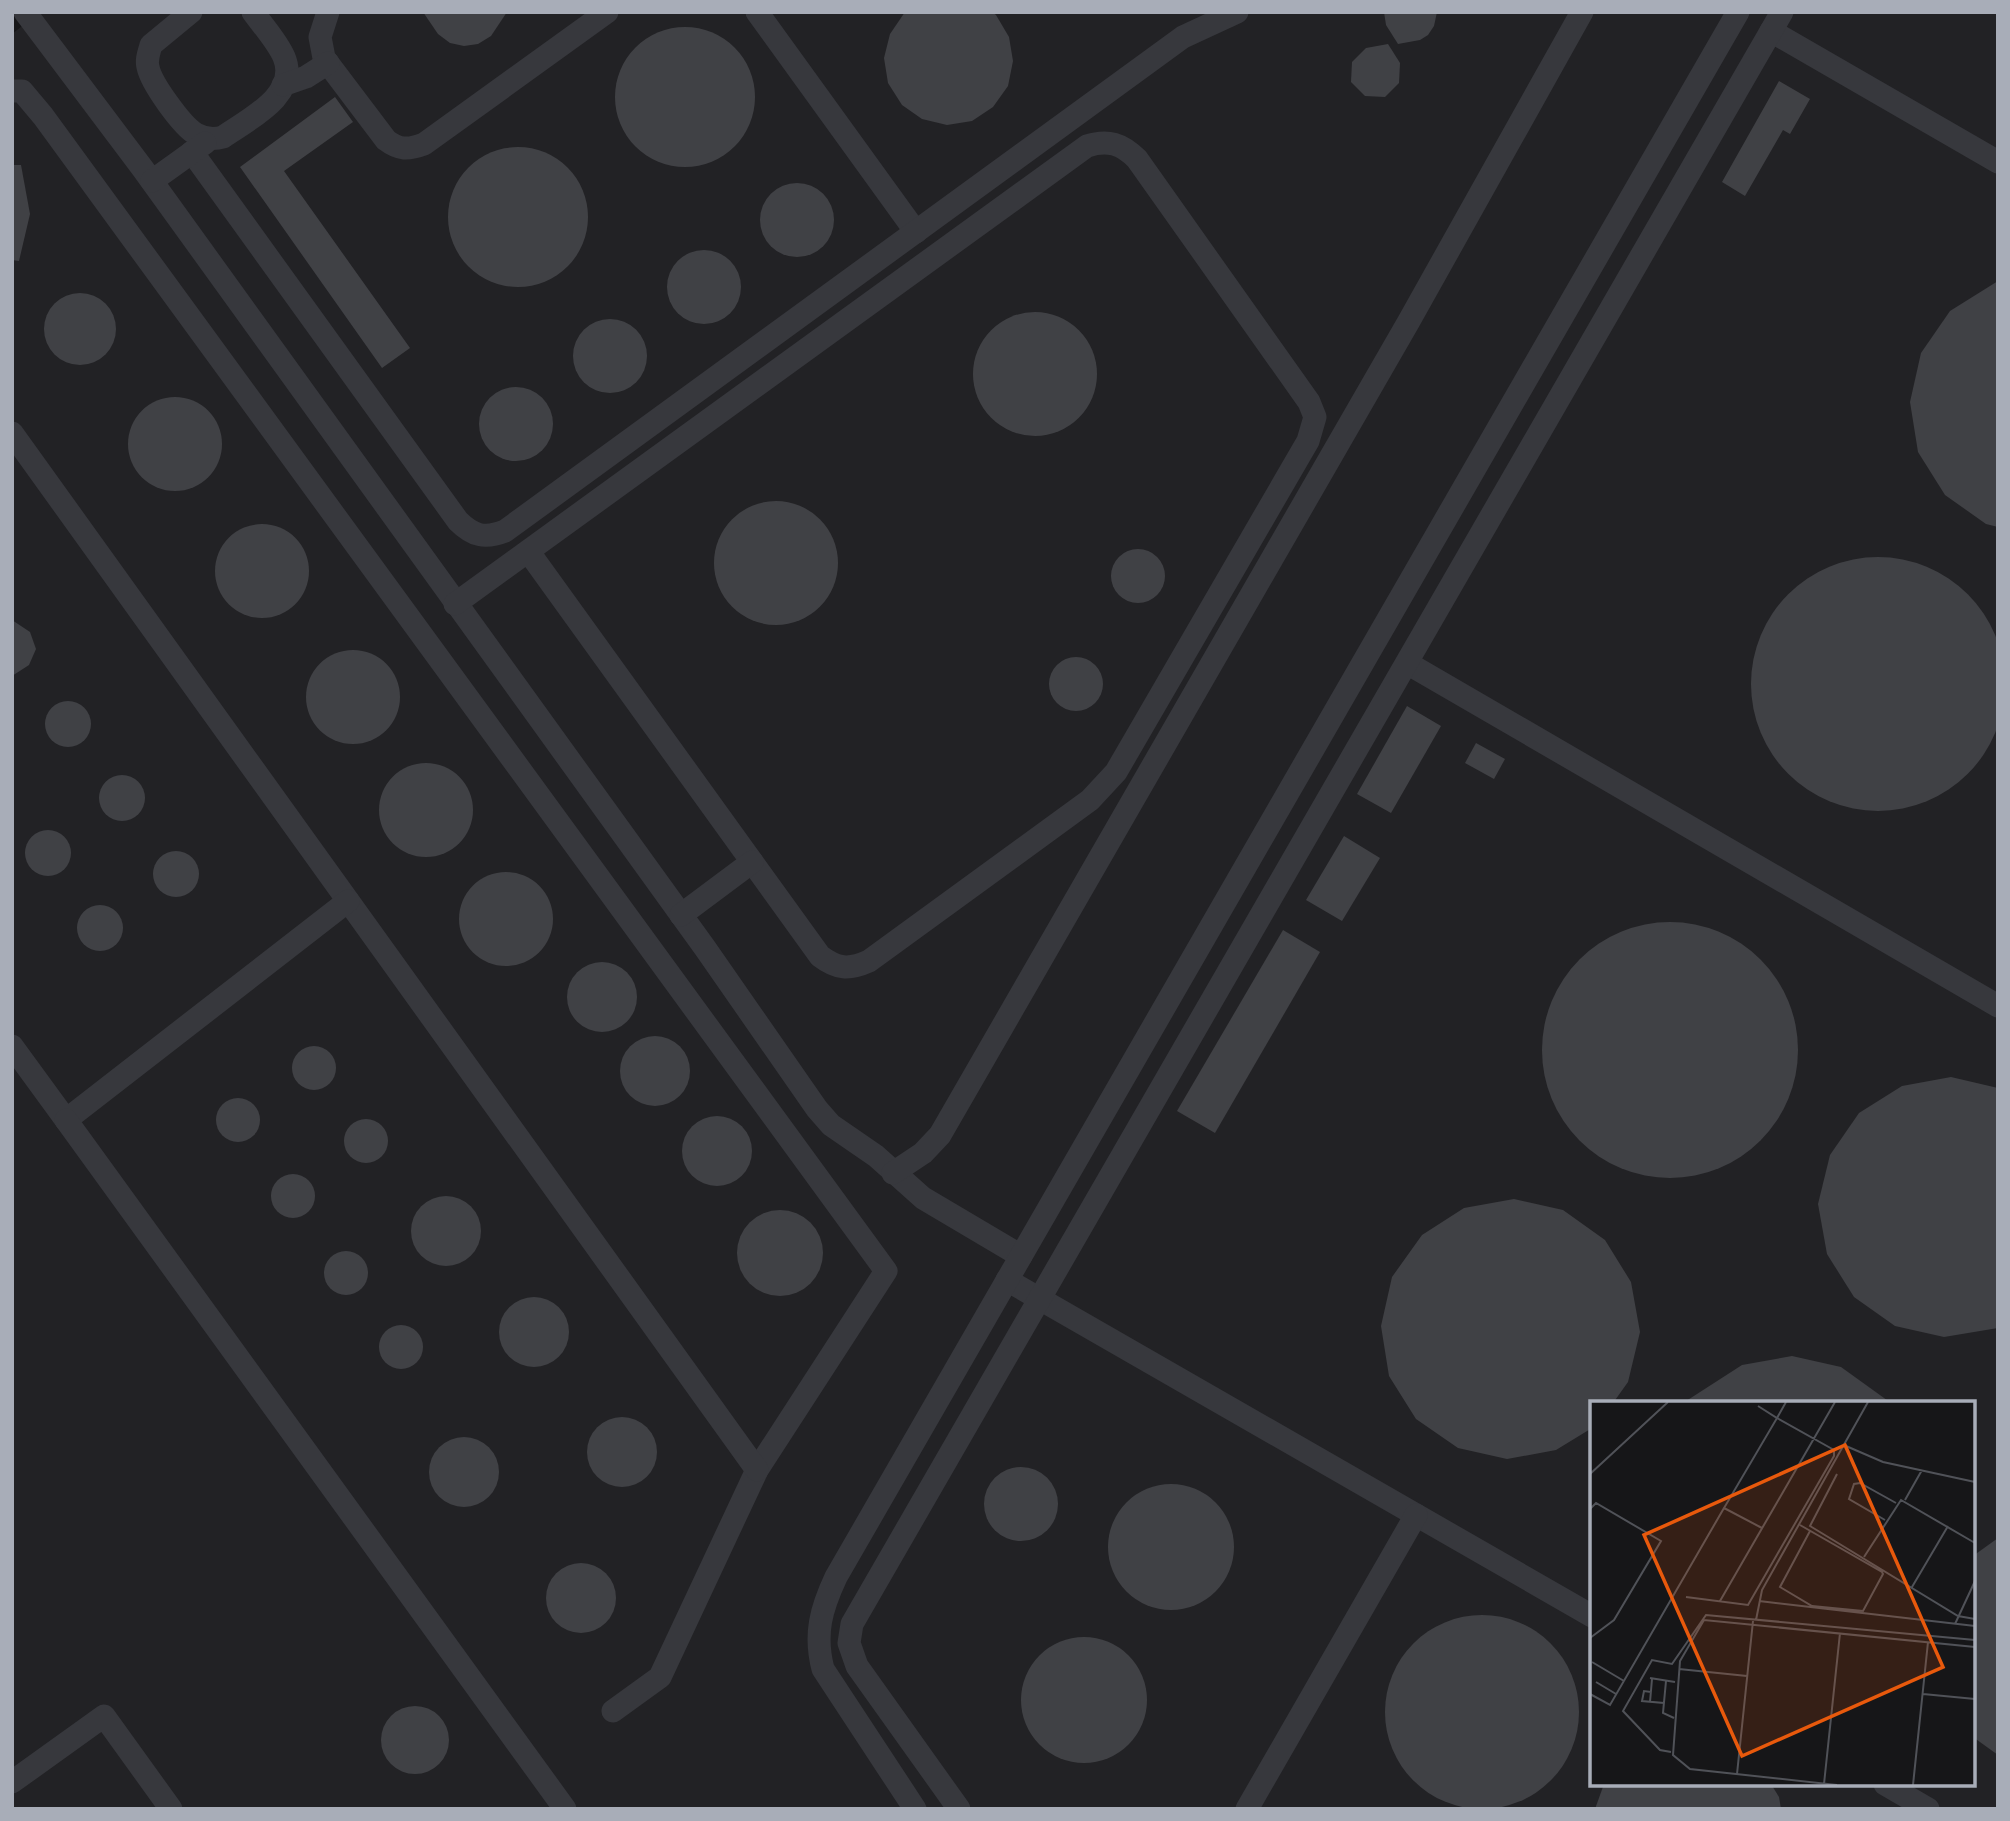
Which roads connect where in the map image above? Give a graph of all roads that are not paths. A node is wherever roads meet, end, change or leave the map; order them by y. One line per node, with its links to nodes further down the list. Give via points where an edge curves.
1 (25, 12): 16 (lane)
2 (191, 12): 14 (lane, via 151,45 148,67)
3 (253, 12): 12 (lane, via 285,60)
4 (328, 12): 11 (lane, via 320,37 320,49)
5 (607, 12): 11 (lane, via 424,144 409,149 386,140)
6 (757, 12): 17 (lane)
7 (1237, 12): 17 (lane, via 1183,37)
8 (1582, 12): 28 (lane, via 940,1135)
9 (1738, 12): 29 (lane)
10 (1777, 22): 15 (lane); 21 (lane)
11 (328, 63): 12 (lane)
12 (283, 85): 14 (lane, via 270,104)
13 (12, 91): 32 (lane, via 22,91 43,117 886,1271)
14 (202, 146): 16 (lane); 17 (lane, via 458,521 485,537 505,531)
15 (1998, 162)
16 (152, 181): 20 (lane)
17 (916, 232)
18 (12, 433): 23 (lane)
19 (528, 551): 20 (lane); 22 (lane); 22 (lane, via 1087,146 1114,143 1137,159 1309,402 1315,417 1308,442 1116,772 1090,800 855,968 842,968 820,956)
20 (455, 604): 24 (lane)
21 (1407, 663): 25 (lane); 31 (lane)
22 (752, 862): 24 (lane)
23 (348, 901): 27 (lane); 32 (lane)
24 (681, 915): 28 (lane, via 817,1109)
25 (1998, 1006)
26 (12, 1046): 27 (lane)
27 (66, 1120): 39 (lane)
28 (893, 1173): 29 (lane, via 923,1198)
29 (1021, 1256): 30 (lane)
30 (1007, 1280): 31 (lane); 40 (lane, via 836,1577 818,1626 817,1645 832,1686)
31 (1040, 1299): 33 (lane); 41 (lane, via 849,1634 850,1654 857,1666)
32 (757, 1470): 35 (lane, via 660,1677)
33 (1416, 1515): 34 (lane); 42 (lane)
34 (1590, 1615)
35 (613, 1711)
36 (12, 1782): 38 (lane, via 104,1716)
37 (1888, 1786): 43 (lane)
38 (171, 1809)
39 (565, 1809)
40 (915, 1809)
41 (959, 1809)
42 (1247, 1809)
43 (1928, 1809)

